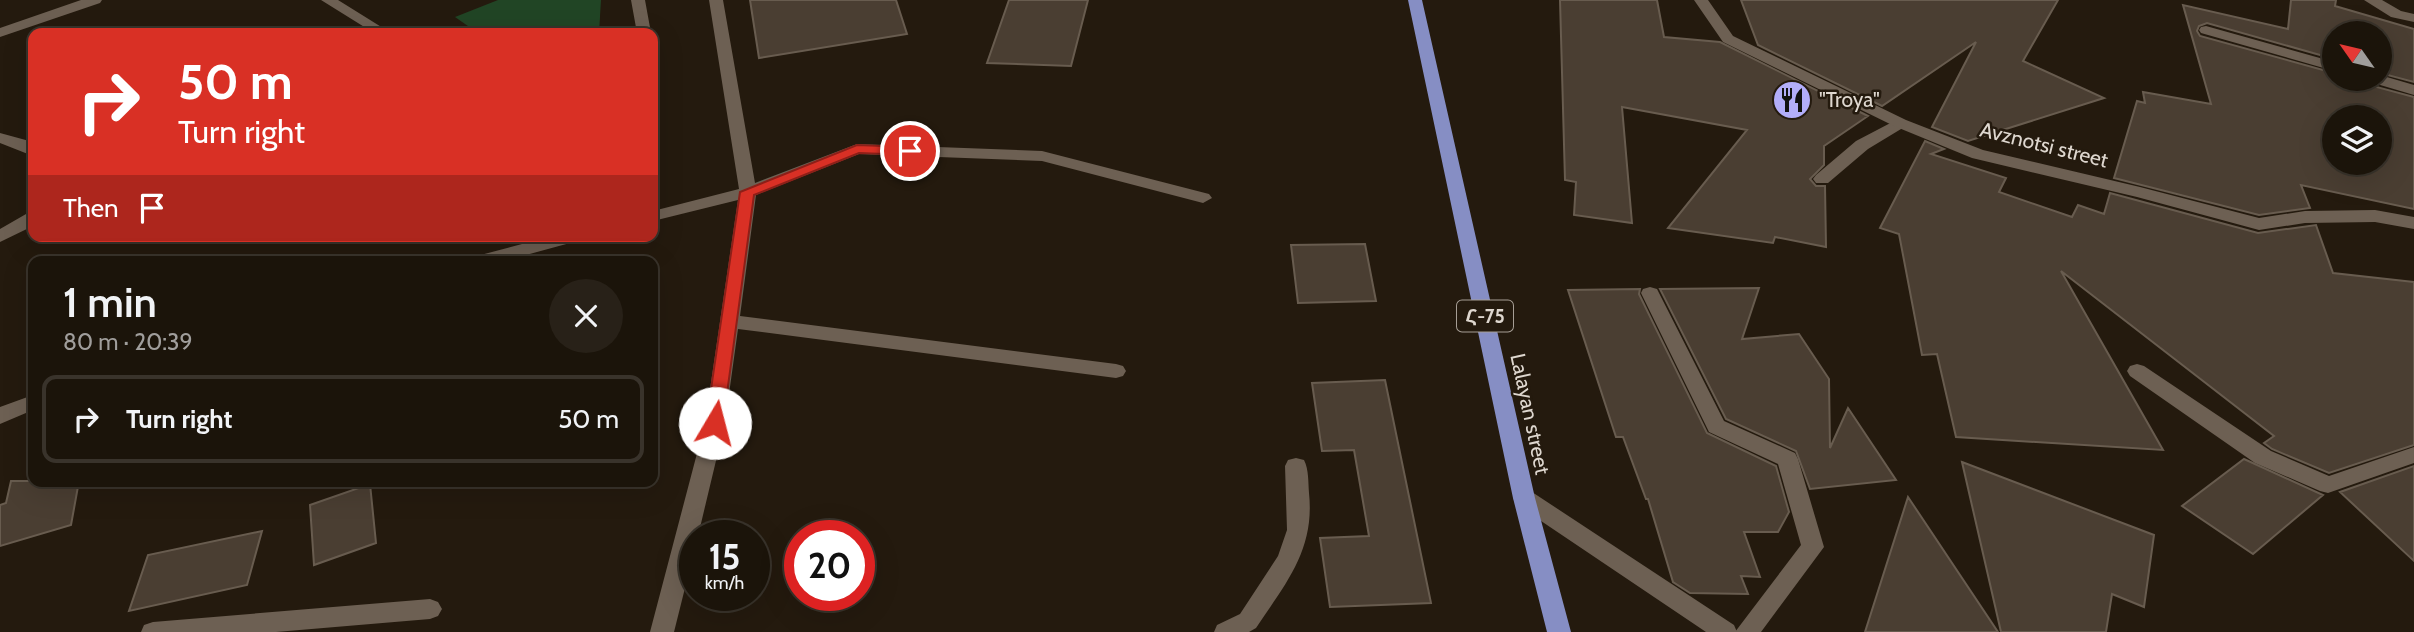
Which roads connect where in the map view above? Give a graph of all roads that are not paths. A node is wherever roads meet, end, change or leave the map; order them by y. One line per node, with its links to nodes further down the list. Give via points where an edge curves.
1 (94, 0): 12 (street)
2 (328, 0): 9 (street)
3 (638, 0): 10 (street)
4 (716, 0): 20 (street)
5 (1415, 0): 36 (highway, Lalayan street / Հ-75)
6 (1701, 0): 16 (street, Avznotsi street, via 1728,39)
7 (2371, 0): 8 (street)
8 (2414, 18)
9 (376, 28)
10 (643, 28)
11 (2206, 30): 13 (street)
12 (0, 33)
13 (2322, 64)
14 (2392, 84): 15 (street)
15 (2414, 90)
16 (1900, 123): 19 (street, via 1862,145); 24 (street, Avznotsi street, via 1978,154 2259,224 2305,217 2375,216)
17 (0, 138): 18 (street)
18 (28, 148)
19 (1822, 179)
20 (748, 192): 21 (street, via 857,149 1042,156); 22 (street); 29 (street)
21 (1203, 198)
22 (658, 215)
23 (28, 222): 25 (street)
24 (2414, 223)
25 (0, 236)
26 (552, 242): 27 (street)
27 (499, 256)
28 (1650, 293): 43 (street, via 1716,426 1787,459 1812,547)
29 (729, 321): 30 (street); 39 (street, via 715,423)
30 (1116, 371)
31 (2137, 371): 34 (street, via 2263,457 2328,485)
32 (28, 404): 33 (street)
33 (0, 416)
34 (2414, 455)
35 (1296, 466): 40 (street, via 1298,530 1289,559 1248,621)
36 (1524, 498): 41 (highway, Lalayan street / Հ-75); 42 (street)
37 (430, 609): 38 (street)
38 (153, 632)
39 (662, 632)
40 (1226, 632)
41 (1559, 632)
42 (1724, 632)
43 (1747, 632)

